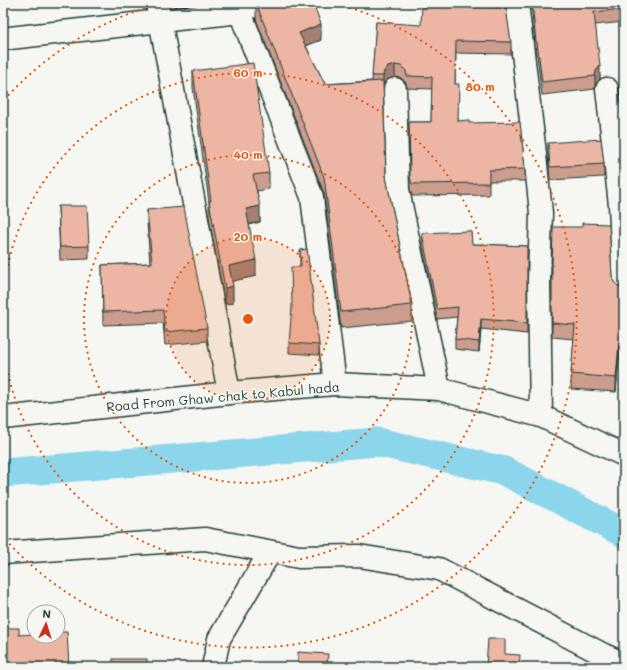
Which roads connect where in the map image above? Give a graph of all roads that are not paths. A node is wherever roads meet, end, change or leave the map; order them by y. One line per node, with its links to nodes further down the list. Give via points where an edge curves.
1 (517, 3): 11 (street, via 540,213)
2 (250, 7): 3 (street); 8 (street, via 312,197)
3 (159, 12): 4 (street); 10 (street)
4 (3, 38)
5 (607, 89): 7 (street, via 620,206)
6 (395, 90): 9 (street, via 398,190)
7 (624, 289)
8 (335, 384): 9 (street, Road From Ghaw chak to Kabul hada); 10 (street, Road From Ghaw chak to Kabul hada)
9 (439, 389): 11 (street, Road From Ghaw chak to Kabul hada)
10 (229, 393): 12 (street, Road From Ghaw chak to Kabul hada)
11 (541, 416): 13 (street, Road From Ghaw chak to Kabul hada)
12 (3, 418)
13 (624, 455)
14 (270, 552): 15 (street, via 205,539); 16 (street, via 299,557 359,556 439,569); 17 (street, via 219,639)
15 (3, 553)
16 (624, 664)
17 (213, 667)

